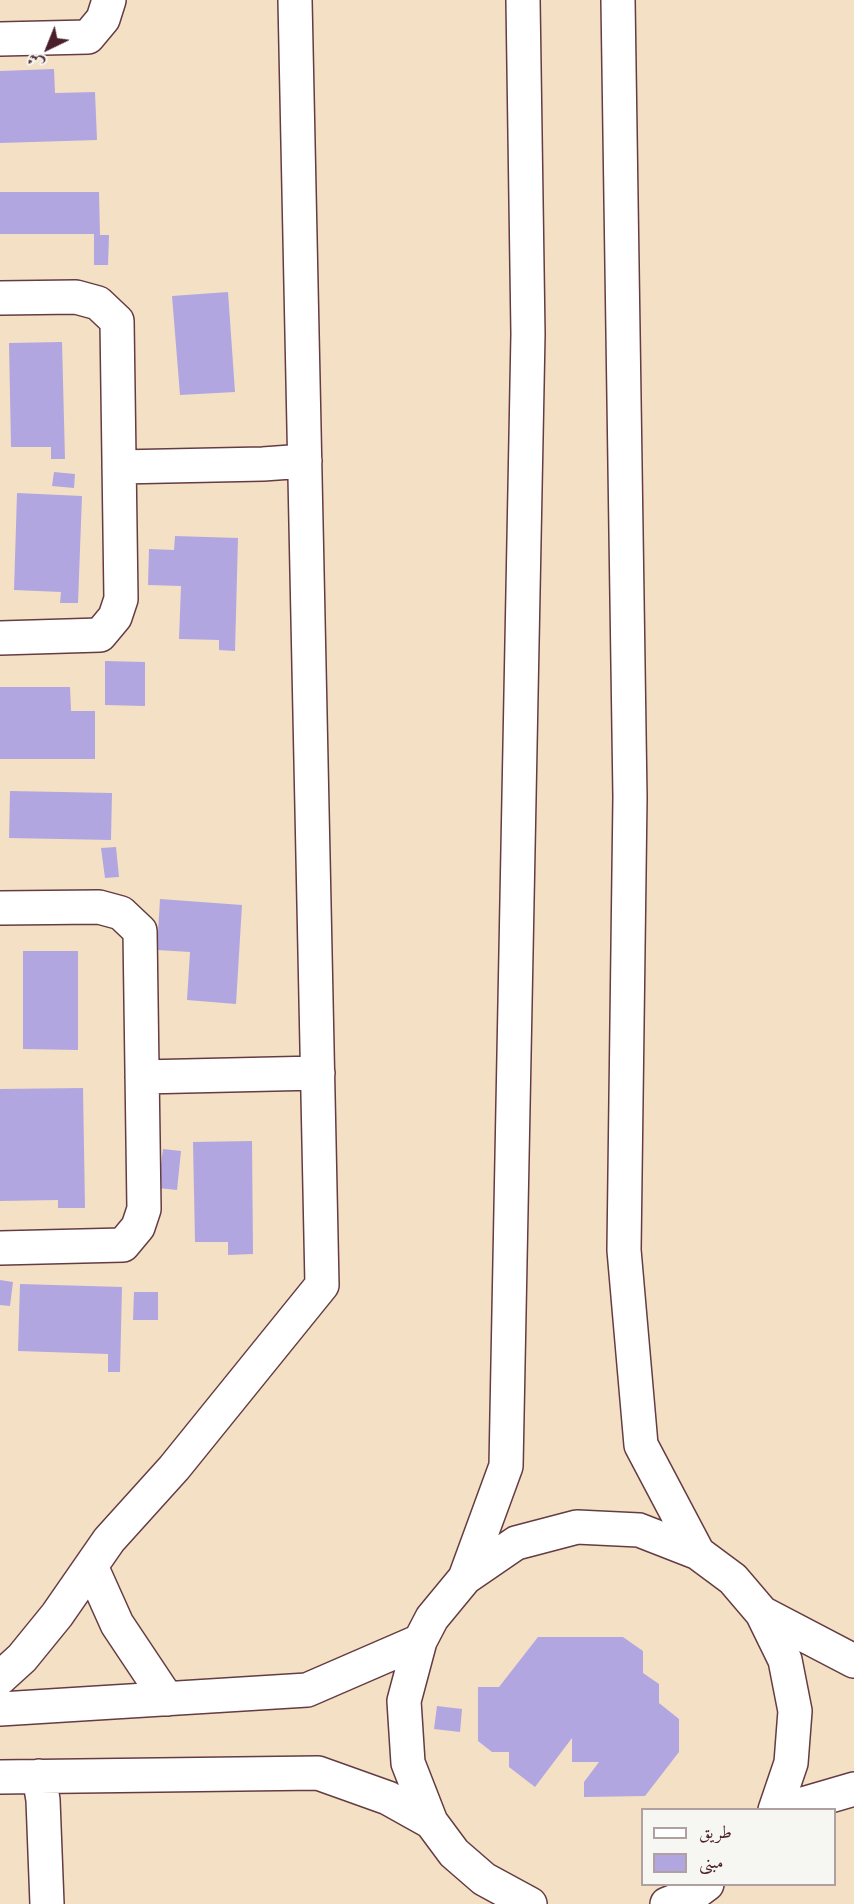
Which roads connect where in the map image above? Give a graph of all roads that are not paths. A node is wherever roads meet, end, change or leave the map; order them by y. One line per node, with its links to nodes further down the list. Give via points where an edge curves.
1 (109, 0): 5 (street, via 103,19 88,37)
2 (295, 0): 7 (street)
3 (523, 0): 16 (street, via 528,334 506,1467)
4 (618, 0): 14 (street, via 630,797 624,1250 641,1445)
5 (0, 39)
6 (0, 298): 8 (street, via 76,297 98,303 117,321)
7 (305, 461): 8 (street); 11 (street)
8 (119, 467): 9 (street, via 121,599 115,618 100,635)
9 (0, 638)
10 (0, 908): 12 (street, via 99,907 121,913 140,931)
11 (318, 1073): 12 (street); 15 (street, via 322,1285)
12 (142, 1077): 13 (street, via 144,1209 138,1227 123,1245)
13 (0, 1248)
14 (698, 1552): 16 (street, via 639,1530 577,1527 516,1543); 17 (street, via 733,1579)
15 (91, 1566): 20 (street, via 57,1616); 21 (street, via 117,1624)
16 (465, 1578): 18 (street, via 447,1597)
17 (762, 1613): 19 (street); 26 (street, via 785,1660 795,1711 791,1763)
18 (420, 1641): 21 (street, via 307,1690); 28 (street, via 404,1701 408,1764)
19 (854, 1661)
20 (0, 1678)
21 (167, 1699): 22 (street)
22 (0, 1709)
23 (39, 1776): 24 (street); 28 (street, via 318,1773 388,1797); 32 (street)
24 (0, 1777)
25 (854, 1789): 27 (street)
26 (775, 1808)
27 (786, 1808)
28 (431, 1822): 31 (street, via 454,1853)
29 (704, 1886): 34 (street)
30 (717, 1886): 35 (street)
31 (492, 1892): 33 (street)
32 (47, 1904)
33 (530, 1904)
34 (667, 1904)
35 (703, 1904)

